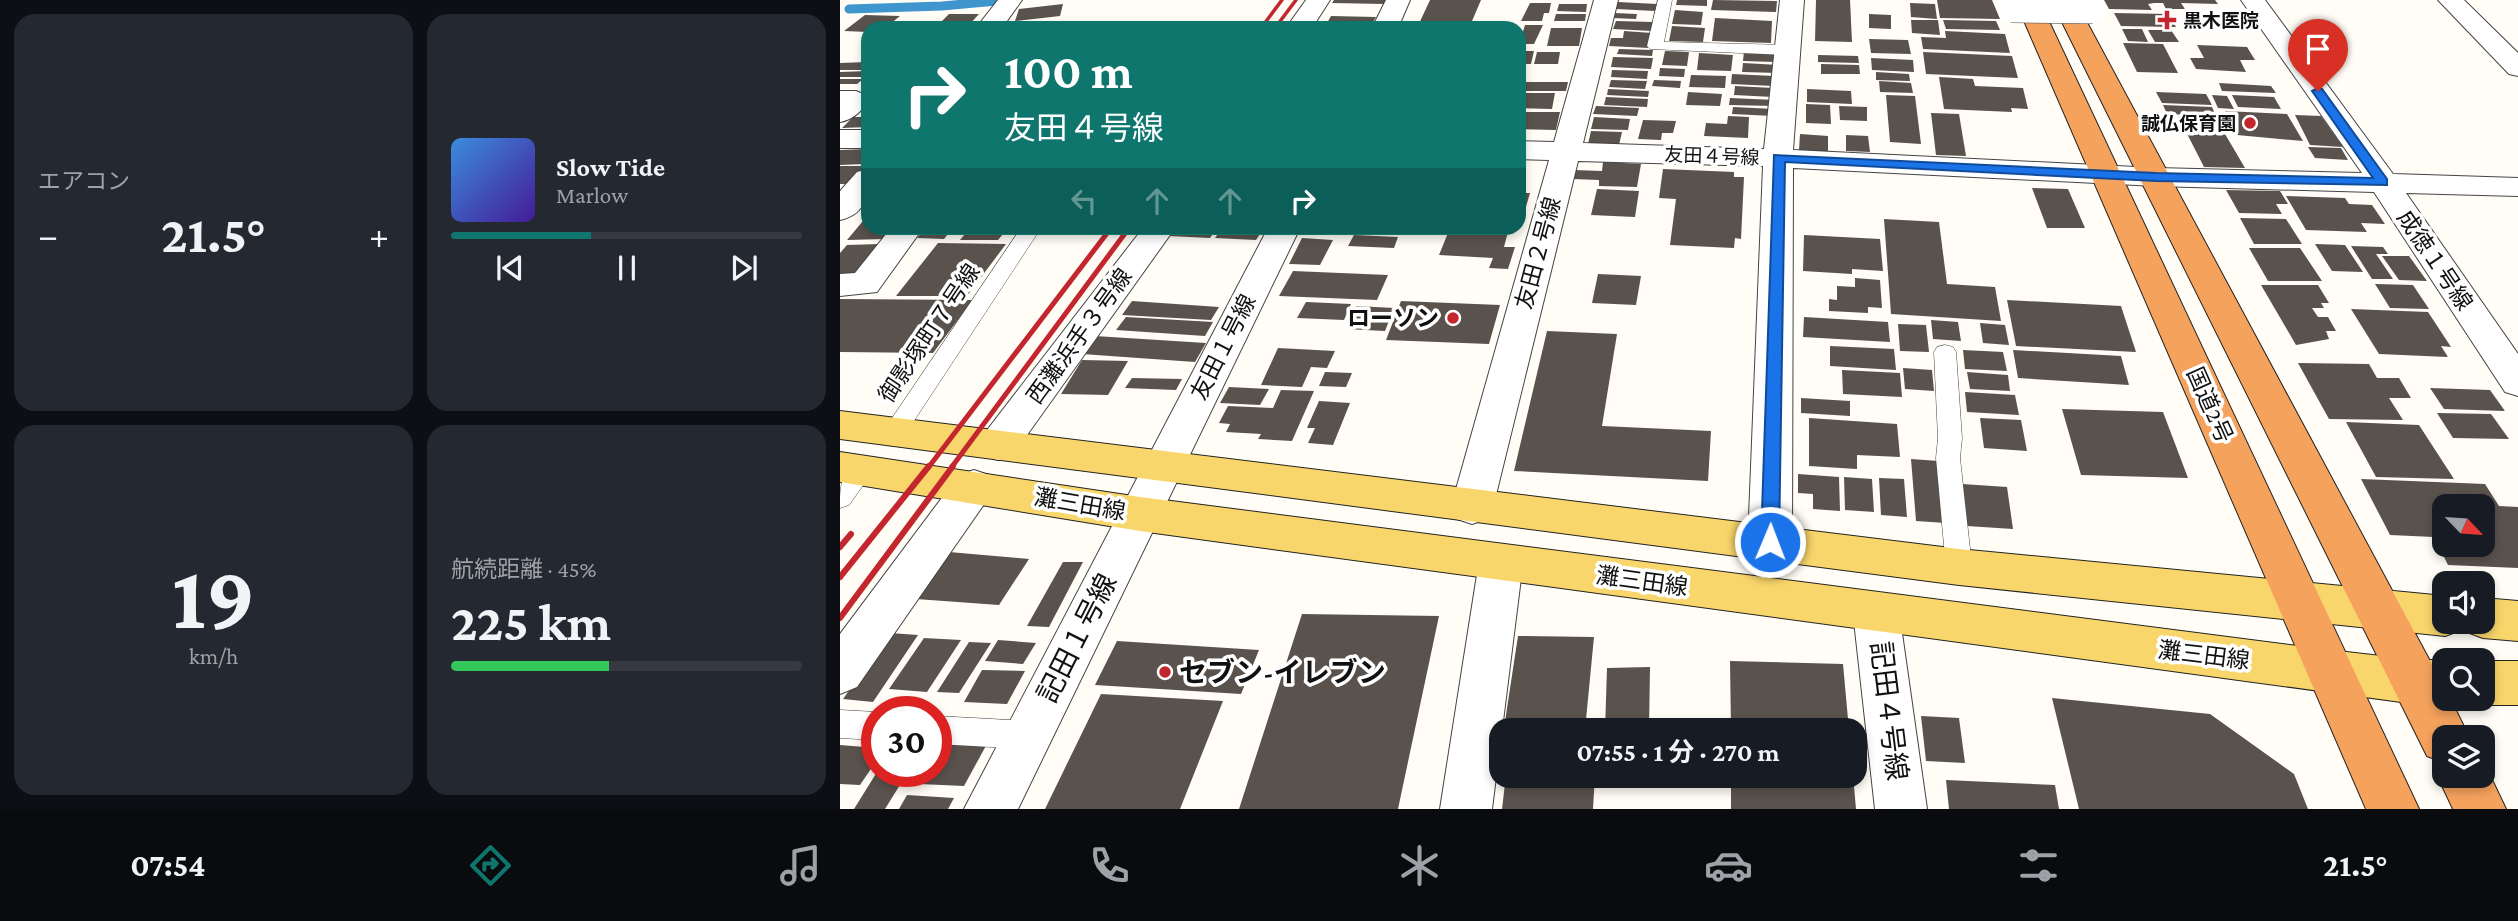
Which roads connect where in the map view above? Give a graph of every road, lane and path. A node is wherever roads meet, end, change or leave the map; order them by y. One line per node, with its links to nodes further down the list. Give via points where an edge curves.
1 (1318, 0): 12 (street)
2 (1398, 0): 13 (street)
3 (1606, 0): 21 (street, 友田２号線)
4 (1665, 0): 14 (lane, via 1656,46)
5 (1792, 0): 14 (street)
6 (2253, 0): 25 (street, 成徳１号線)
7 (2450, 0): 15 (street)
8 (1009, 2): 11 (street)
9 (2019, 4): 10 (street, bridge); 23 (highway, 国道2号)
10 (2078, 5): 24 (highway)
11 (994, 21)
12 (1304, 21)
13 (1388, 21)
14 (1787, 50): 22 (street)
15 (2518, 68)
16 (840, 99): 17 (street, via 856,99)
17 (840, 114)
18 (840, 139): 19 (street)
19 (861, 139)
20 (1526, 150): 21 (street, 友田４号線)
21 (1565, 151): 22 (street, 友田４号線); 42 (street, 友田２号線)
22 (1779, 158): 23 (street, 友田４号線); 44 (street)
23 (2106, 175): 24 (street, 友田４号線); 47 (highway, 国道2号)
24 (2156, 177): 25 (street, 友田４号線); 48 (highway)
25 (2383, 182): 27 (street, 友田４号線); 35 (street, 成徳１号線)
26 (861, 186): 28 (street)
27 (2518, 187)
28 (840, 211)
29 (902, 235): 33 (street, via 865,284)
30 (1026, 235): 37 (lane, 御影塚町７号線)
31 (1154, 235): 38 (street, 西灘浜手３号線)
32 (1280, 235): 39 (street, 友田１号線)
33 (840, 285)
34 (1944, 352): 46 (lane)
35 (2518, 383)
36 (840, 425): 37 (main road, 灘三田線)
37 (894, 433): 38 (main road, 灘三田線)
38 (999, 445): 39 (main road, 灘三田線)
39 (1161, 467): 42 (main road, 灘三田線); 43 (street, 記田１号線)
40 (847, 478): 41 (main road, 灘三田線)
41 (974, 486): 43 (main road, 灘三田線); 54 (street)
42 (1472, 507): 44 (main road, 灘三田線)
43 (1140, 514): 45 (main road, 灘三田線); 62 (street, 記田１号線)
44 (1770, 542): 46 (main road, 灘三田線)
45 (1501, 562): 49 (main road, 灘三田線); 65 (street)
46 (1959, 567): 47 (main road, 灘三田線)
47 (2299, 602): 48 (main road, 灘三田線); 53 (highway, 国道2号)
48 (2378, 611): 50 (main road, 灘三田線); 55 (highway)
49 (1877, 612): 53 (main road, 灘三田線); 66 (street, 記田４号線)
50 (2432, 615)
51 (2495, 619): 52 (main road)
52 (2518, 621)
53 (2329, 671): 55 (main road, 灘三田線); 67 (highway, 国道2号)
54 (840, 672)
55 (2430, 682): 60 (highway)
56 (2495, 682): 57 (main road)
57 (2518, 683)
58 (840, 724): 59 (lane)
59 (861, 725)
60 (2441, 725)
61 (952, 731): 62 (lane)
62 (1028, 735): 64 (street, 記田１号線)
63 (2470, 788): 68 (highway)
64 (990, 809)
65 (1466, 809)
66 (1901, 809)
67 (2393, 809)
68 (2480, 809)

